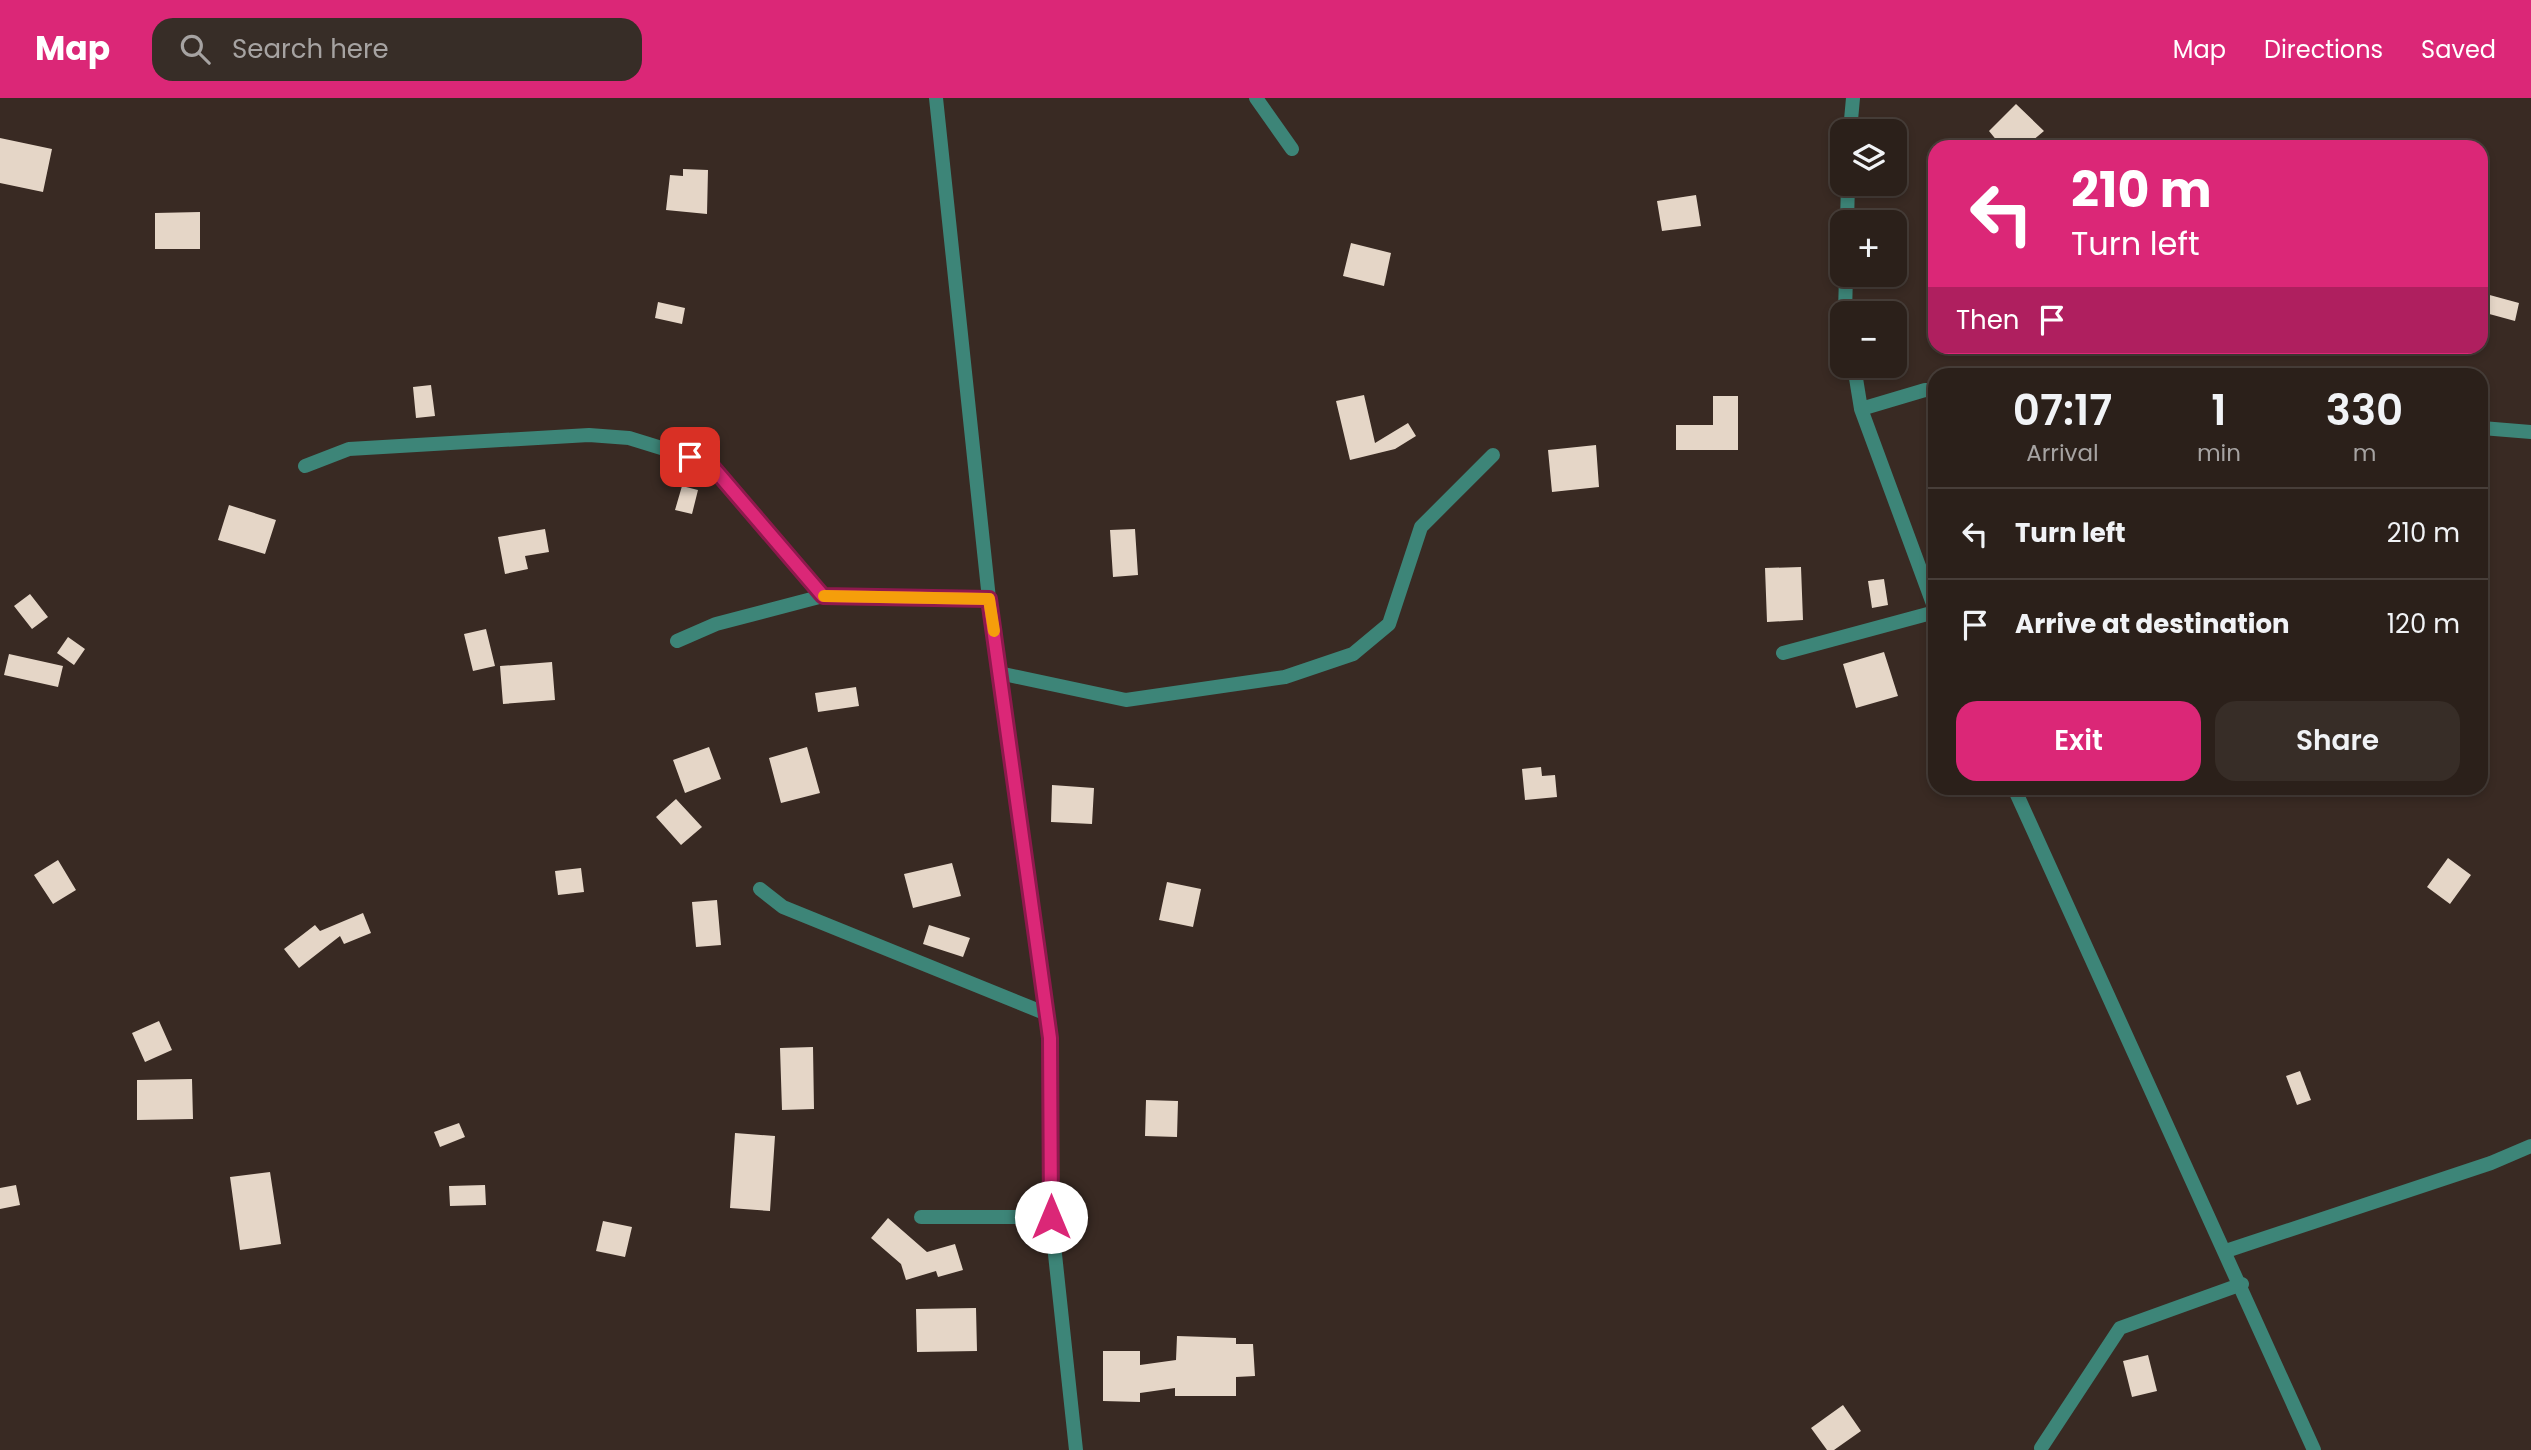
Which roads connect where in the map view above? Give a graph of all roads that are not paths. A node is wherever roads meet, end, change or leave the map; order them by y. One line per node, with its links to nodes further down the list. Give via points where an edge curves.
1 (936, 98): 15 (street)
2 (1256, 98): 5 (street)
3 (1853, 98): 4 (street)
4 (1851, 119)
5 (1292, 149)
6 (1856, 378): 8 (street)
7 (1928, 390): 8 (street)
8 (1860, 409): 13 (street)
9 (2488, 428): 10 (street)
10 (2531, 432)
11 (1493, 455): 19 (street, via 1421,527 1390,624 1353,654 1285,677 1126,700)
12 (305, 466): 14 (street, via 349,449 589,435 629,438 710,464)
13 (1928, 591)
14 (823, 596): 15 (street); 17 (street, via 716,624)
15 (989, 599): 19 (street)
16 (1928, 614): 18 (street)
17 (677, 641)
18 (1783, 653)
19 (999, 673): 22 (street)
20 (2017, 795): 26 (street)
21 (760, 889): 22 (street, via 783,907)
22 (1047, 1014): 25 (street)
23 (2531, 1146): 26 (street)
24 (921, 1217): 25 (street)
25 (1051, 1217): 29 (street)
26 (2226, 1251): 27 (street)
27 (2242, 1284): 28 (street, via 2120,1328); 30 (street)
28 (2041, 1448)
29 (1076, 1450)
30 (2314, 1450)

